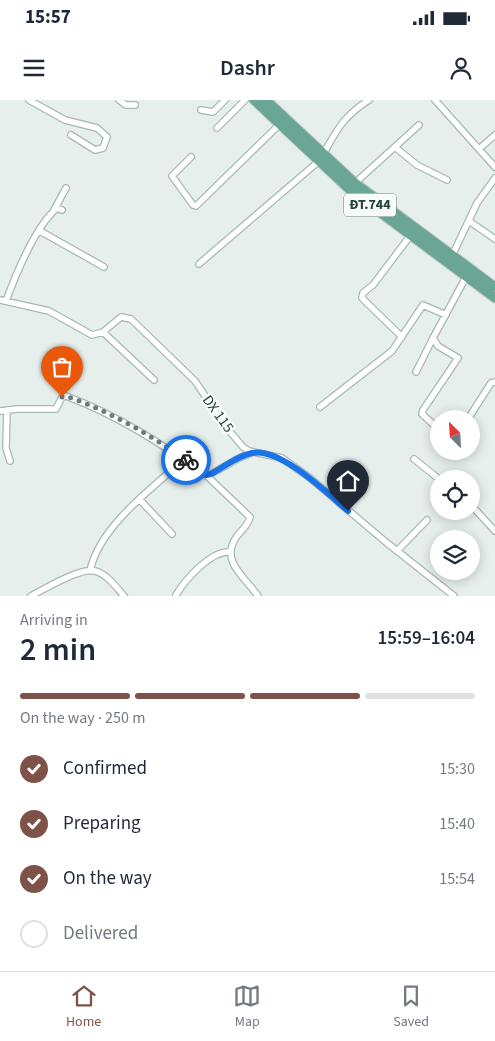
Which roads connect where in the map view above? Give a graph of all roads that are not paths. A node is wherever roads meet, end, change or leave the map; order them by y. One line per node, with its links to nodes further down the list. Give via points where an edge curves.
1 (30, 100): 14 (street, via 65,120 97,128 107,137 103,148 95,150)
2 (119, 100): 9 (street, via 126,105)
3 (225, 100): 10 (street, via 212,112)
4 (245, 100): 13 (street)
5 (254, 100): 11 (main road, ĐT.744)
6 (266, 100): 19 (main road, ĐT.744)
7 (369, 100): 19 (street, via 349,114 339,126)
8 (435, 100): 17 (street)
9 (135, 104)
10 (201, 110)
11 (280, 124): 18 (street, via 196,206 172,176); 19 (main road, ĐT.744)
12 (419, 125): 16 (street)
13 (217, 128)
14 (72, 135)
15 (495, 136): 17 (street)
16 (396, 148): 22 (street, via 417,165); 23 (street, via 385,154)
17 (479, 149): 20 (street)
18 (191, 157)
19 (322, 157): 23 (main road, ĐT.744); 32 (street)
20 (495, 167)
21 (495, 178): 27 (street)
22 (447, 180)
23 (352, 186): 29 (main road, ĐT.744); 31 (main road, ĐT.744)
24 (66, 188): 25 (street)
25 (54, 210): 26 (street); 28 (street)
26 (62, 210)
27 (469, 221): 30 (street); 31 (street)
28 (40, 231): 33 (street); 37 (street)
29 (410, 236): 34 (main road, ĐT.744); 40 (street, via 362,298)
30 (495, 239)
31 (452, 256): 35 (main road, ĐT.744)
32 (199, 264)
33 (104, 267)
34 (466, 277): 36 (main road, ĐT.744); 38 (street)
35 (495, 287)
36 (495, 298)
37 (3, 300): 39 (street, via 49,311 92,335)
38 (446, 315): 40 (street, via 423,305); 41 (street)
39 (103, 332): 43 (street); 49 (street, DX 115, via 121,317 131,319 195,381 243,447)
40 (402, 337): 45 (street, via 388,354)
41 (433, 338): 42 (street); 48 (street, via 438,346 458,358 423,410 422,414)
42 (416, 372)
43 (154, 380)
44 (495, 382): 46 (street)
45 (320, 407)
46 (474, 410)
47 (3, 411): 50 (street, via 56,409 62,397 66,396 153,437); 52 (street)
48 (430, 421)
49 (254, 452): 54 (street); 61 (street, DX 115, via 282,458)
50 (185, 459): 54 (street); 55 (street)
51 (414, 459): 53 (street)
52 (10, 460)
53 (430, 472)
54 (206, 475): 60 (street, via 250,517)
55 (140, 500): 59 (street); 62 (street, via 102,540 93,556)
56 (480, 514): 58 (street)
57 (427, 520): 61 (street)
58 (495, 530)
59 (172, 534)
60 (230, 552): 63 (street, via 224,551 188,577); 66 (street, via 232,563)
61 (397, 552): 67 (street, DX 115)
62 (90, 571): 64 (street, via 67,578); 65 (street, via 111,581)
63 (176, 595)
64 (31, 596)
65 (124, 596)
66 (258, 596)
67 (454, 596)

